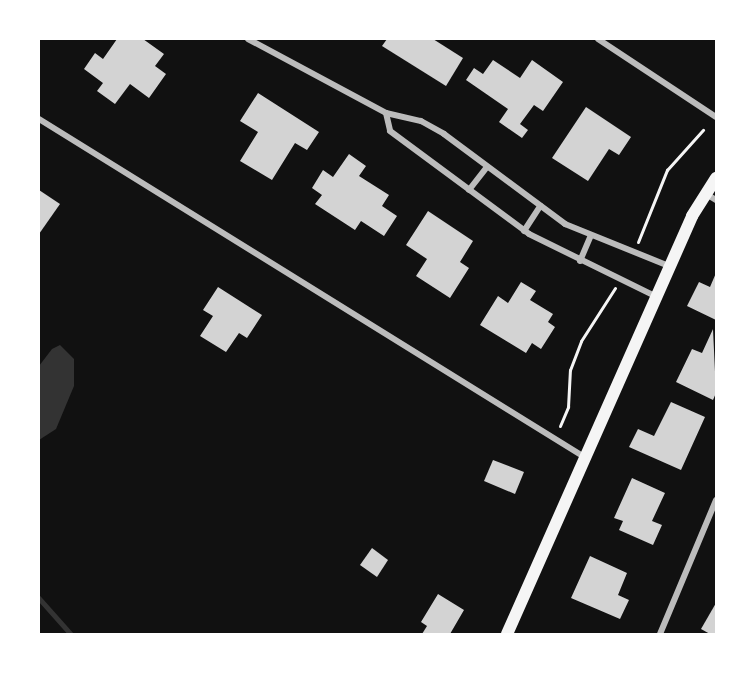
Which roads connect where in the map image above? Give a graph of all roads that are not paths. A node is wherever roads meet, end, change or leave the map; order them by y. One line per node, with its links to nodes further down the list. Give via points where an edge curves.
1 (248, 39): 3 (street)
2 (598, 39): 4 (street)
3 (386, 113): 6 (street, via 421,121); 8 (street, via 390,131)
4 (716, 117)
5 (39, 118): 16 (street)
6 (487, 167): 8 (street); 10 (street)
7 (716, 178): 9 (main road)
8 (469, 190): 11 (street)
9 (711, 197): 14 (main road)
10 (540, 206): 11 (street); 12 (street, via 565,224)
11 (524, 231): 13 (street)
12 (591, 235): 13 (street); 14 (street)
13 (580, 261): 15 (street)
14 (670, 267): 15 (main road)
15 (657, 297): 16 (main road)
16 (587, 459): 18 (main road)
17 (716, 500): 19 (street)
18 (507, 634)
19 (660, 634)

